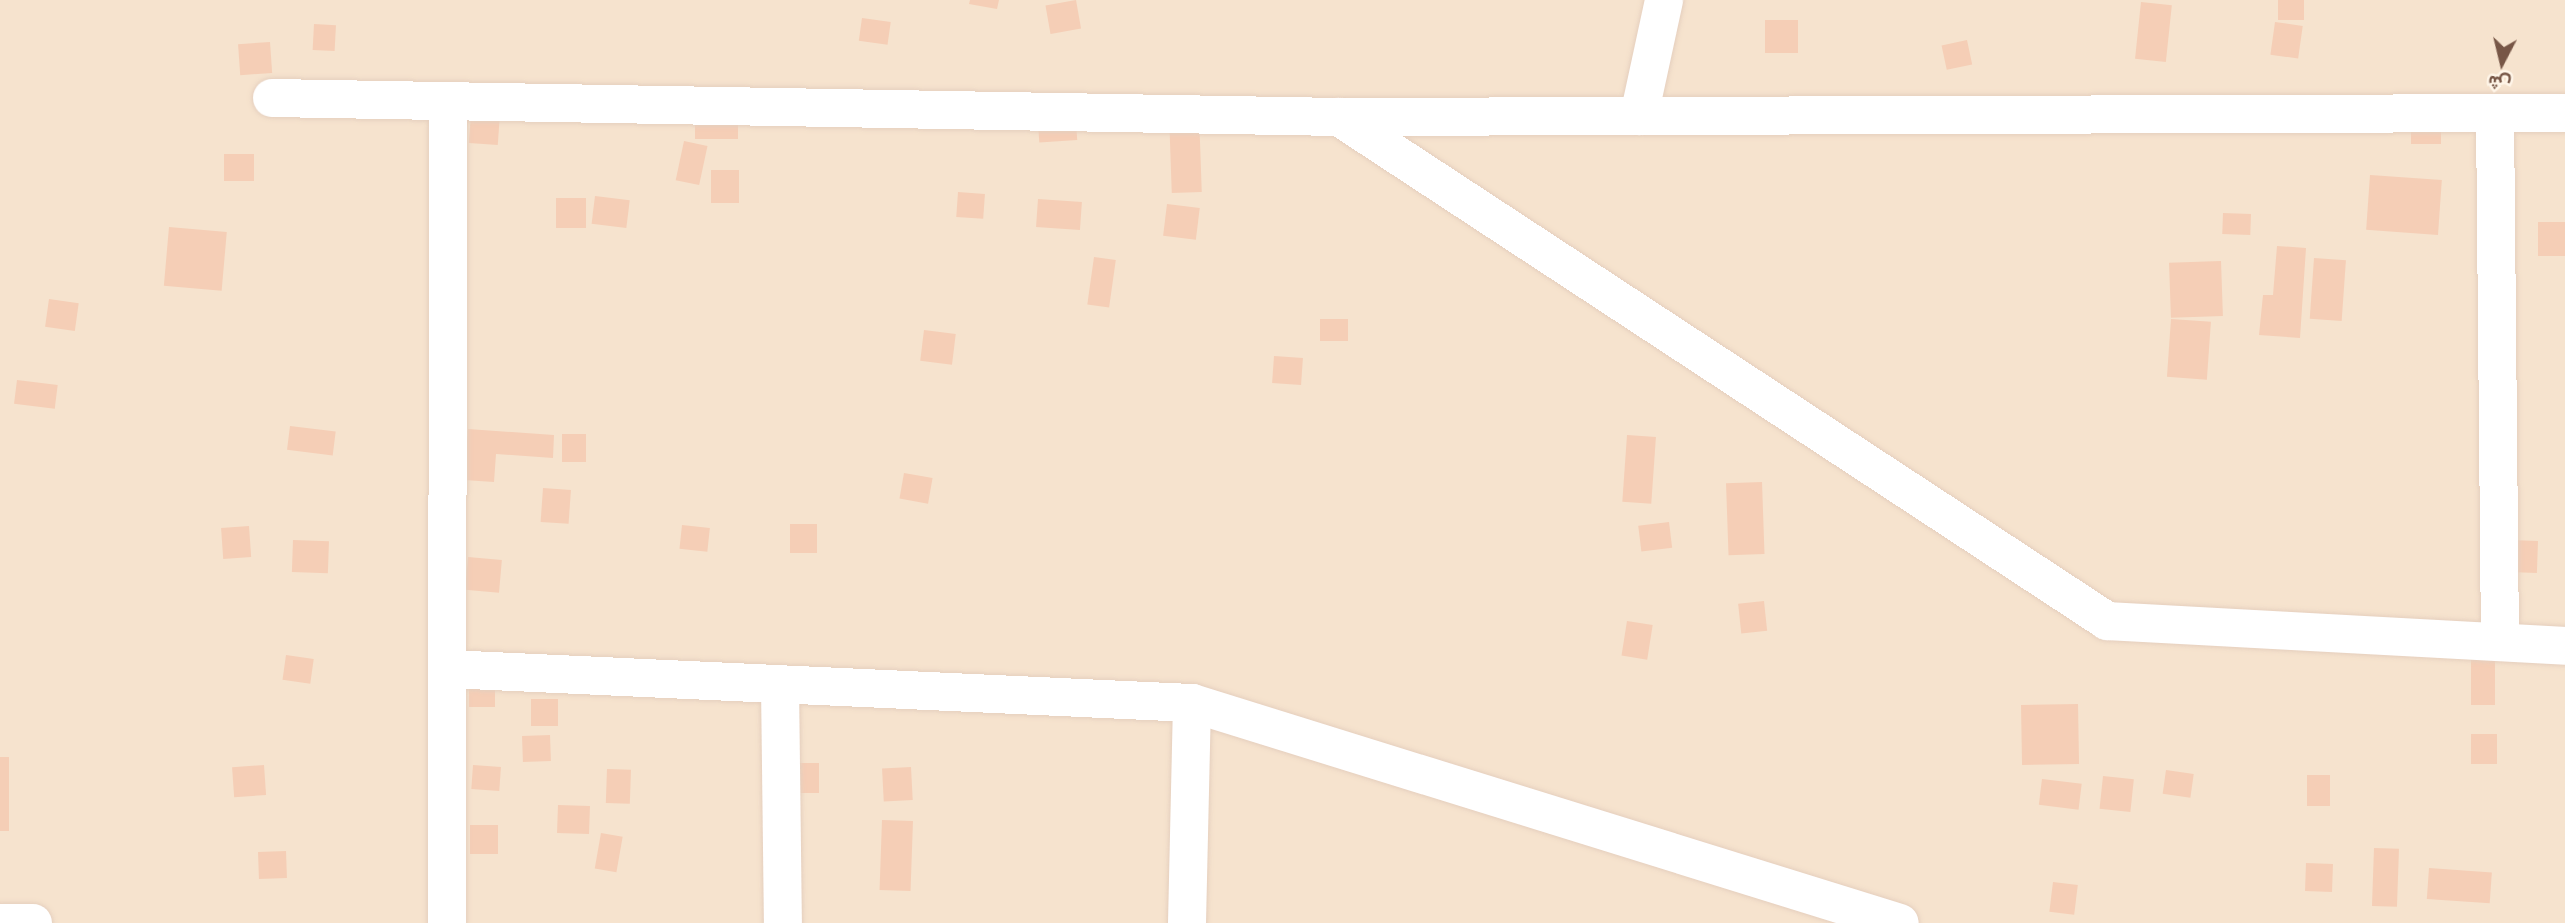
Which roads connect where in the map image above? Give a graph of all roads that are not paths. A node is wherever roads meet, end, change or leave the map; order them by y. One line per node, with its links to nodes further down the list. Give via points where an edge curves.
1 (1664, 0): 6 (street)
2 (272, 98): 3 (street)
3 (448, 102): 7 (street); 10 (street)
4 (2495, 113): 5 (street); 6 (street); 8 (street)
5 (2565, 113)
6 (1639, 116): 7 (street)
7 (1339, 117): 8 (street, via 2107,621)
8 (2500, 642): 9 (street)
9 (2565, 646)
10 (448, 669): 11 (street); 15 (street)
11 (780, 685): 12 (street); 16 (street)
12 (1192, 703): 17 (street); 18 (street)
13 (0, 923): 14 (street)
14 (33, 923)
15 (447, 923)
16 (783, 923)
17 (1187, 923)
18 (1900, 923)

